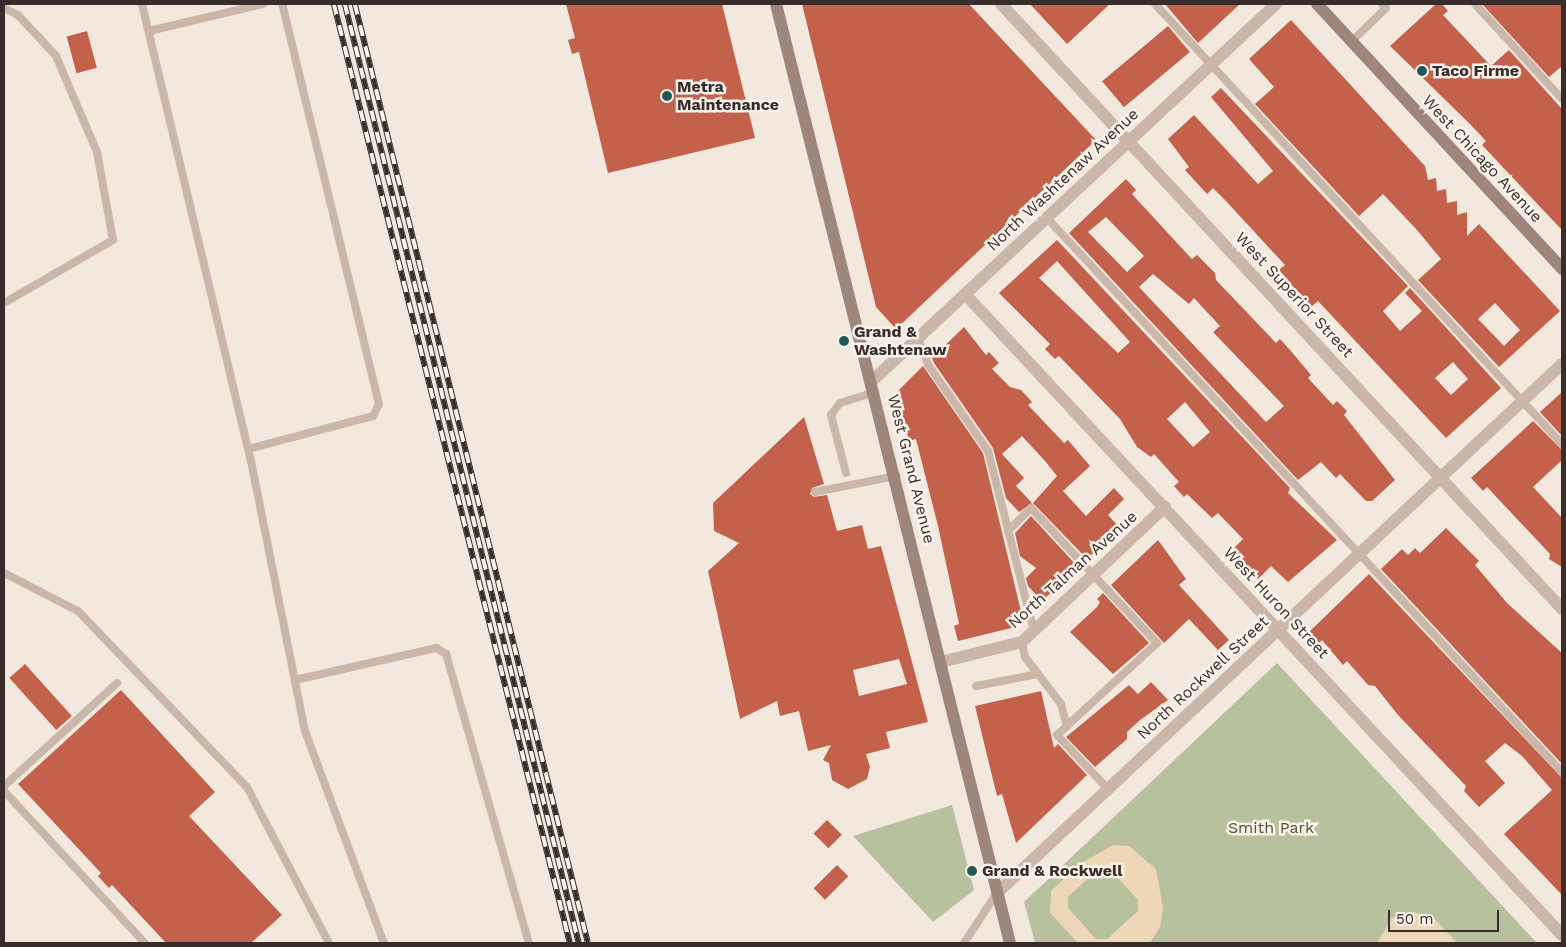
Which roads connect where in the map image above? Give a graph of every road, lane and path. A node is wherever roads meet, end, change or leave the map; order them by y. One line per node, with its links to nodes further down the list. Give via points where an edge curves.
1 (142, 4): 12 (lane)
2 (263, 4): 12 (lane)
3 (282, 4): 26 (lane, via 379,404 373,416)
4 (776, 4): 23 (main road, West Grand Avenue)
5 (1001, 4): 16 (street, West Superior Street)
6 (1155, 4): 14 (lane)
7 (1276, 4): 14 (street, North Washtenaw Avenue)
8 (1317, 4): 13 (main road, West Chicago Avenue)
9 (1382, 4): 13 (lane, via 1386,8)
10 (1475, 4): 15 (lane)
11 (4, 8): 20 (lane, via 18,15 56,56 97,152 113,240)
12 (148, 31): 26 (lane)
13 (1352, 41): 18 (main road, West Chicago Avenue)
14 (1211, 64): 16 (street, North Washtenaw Avenue); 24 (lane)
15 (1562, 99)
16 (1128, 141): 17 (street, North Washtenaw Avenue); 29 (street, West Superior Street)
17 (1047, 218): 19 (street, North Washtenaw Avenue); 33 (lane)
18 (1562, 269)
19 (966, 294): 21 (street, North Washtenaw Avenue); 31 (street, West Huron Street)
20 (4, 304)
21 (918, 338): 23 (street, North Washtenaw Avenue); 32 (lane, via 930,366 988,451)
22 (1562, 364): 24 (street, North Rockwell Street)
23 (874, 386): 27 (lane, via 840,403 831,415); 28 (main road, West Grand Avenue)
24 (1522, 401): 25 (lane); 29 (street, North Rockwell Street)
25 (1562, 444)
26 (248, 449): 42 (lane)
27 (846, 473)
28 (896, 476): 30 (lane); 40 (main road, West Grand Avenue)
29 (1440, 478): 33 (street, North Rockwell Street); 36 (street, West Superior Street)
30 (815, 492)
31 (1165, 508): 35 (street, North Talman Avenue); 37 (street, West Huron Street)
32 (1008, 531): 35 (lane, via 1031,508); 38 (lane)
33 (1359, 554): 37 (street, North Rockwell Street); 46 (lane)
34 (4, 573): 52 (lane, via 78,611 247,787)
35 (1094, 575): 38 (street, North Talman Avenue); 45 (lane, via 1156,643)
36 (1562, 609)
37 (1278, 629): 47 (street, North Rockwell Street); 50 (street, West Huron Street)
38 (1034, 632): 39 (street, North Talman Avenue)
39 (1022, 642): 40 (street, North Talman Avenue); 41 (lane, via 1026,656)
40 (941, 662): 49 (main road, West Grand Avenue)
41 (1038, 674): 44 (lane); 45 (lane, via 1061,704)
42 (295, 680): 53 (lane, via 305,731); 54 (lane, via 436,648 446,654)
43 (117, 684): 48 (lane)
44 (976, 686)
45 (1067, 726): 47 (lane, via 1057,735)
46 (1562, 772)
47 (1108, 789): 49 (street, North Rockwell Street)
48 (4, 790): 51 (lane)
49 (997, 892): 55 (lane); 56 (main road, West Grand Avenue)
50 (1562, 935)
51 (145, 943)
52 (329, 943)
53 (384, 943)
54 (528, 943)
55 (964, 943)
56 (1010, 943)

